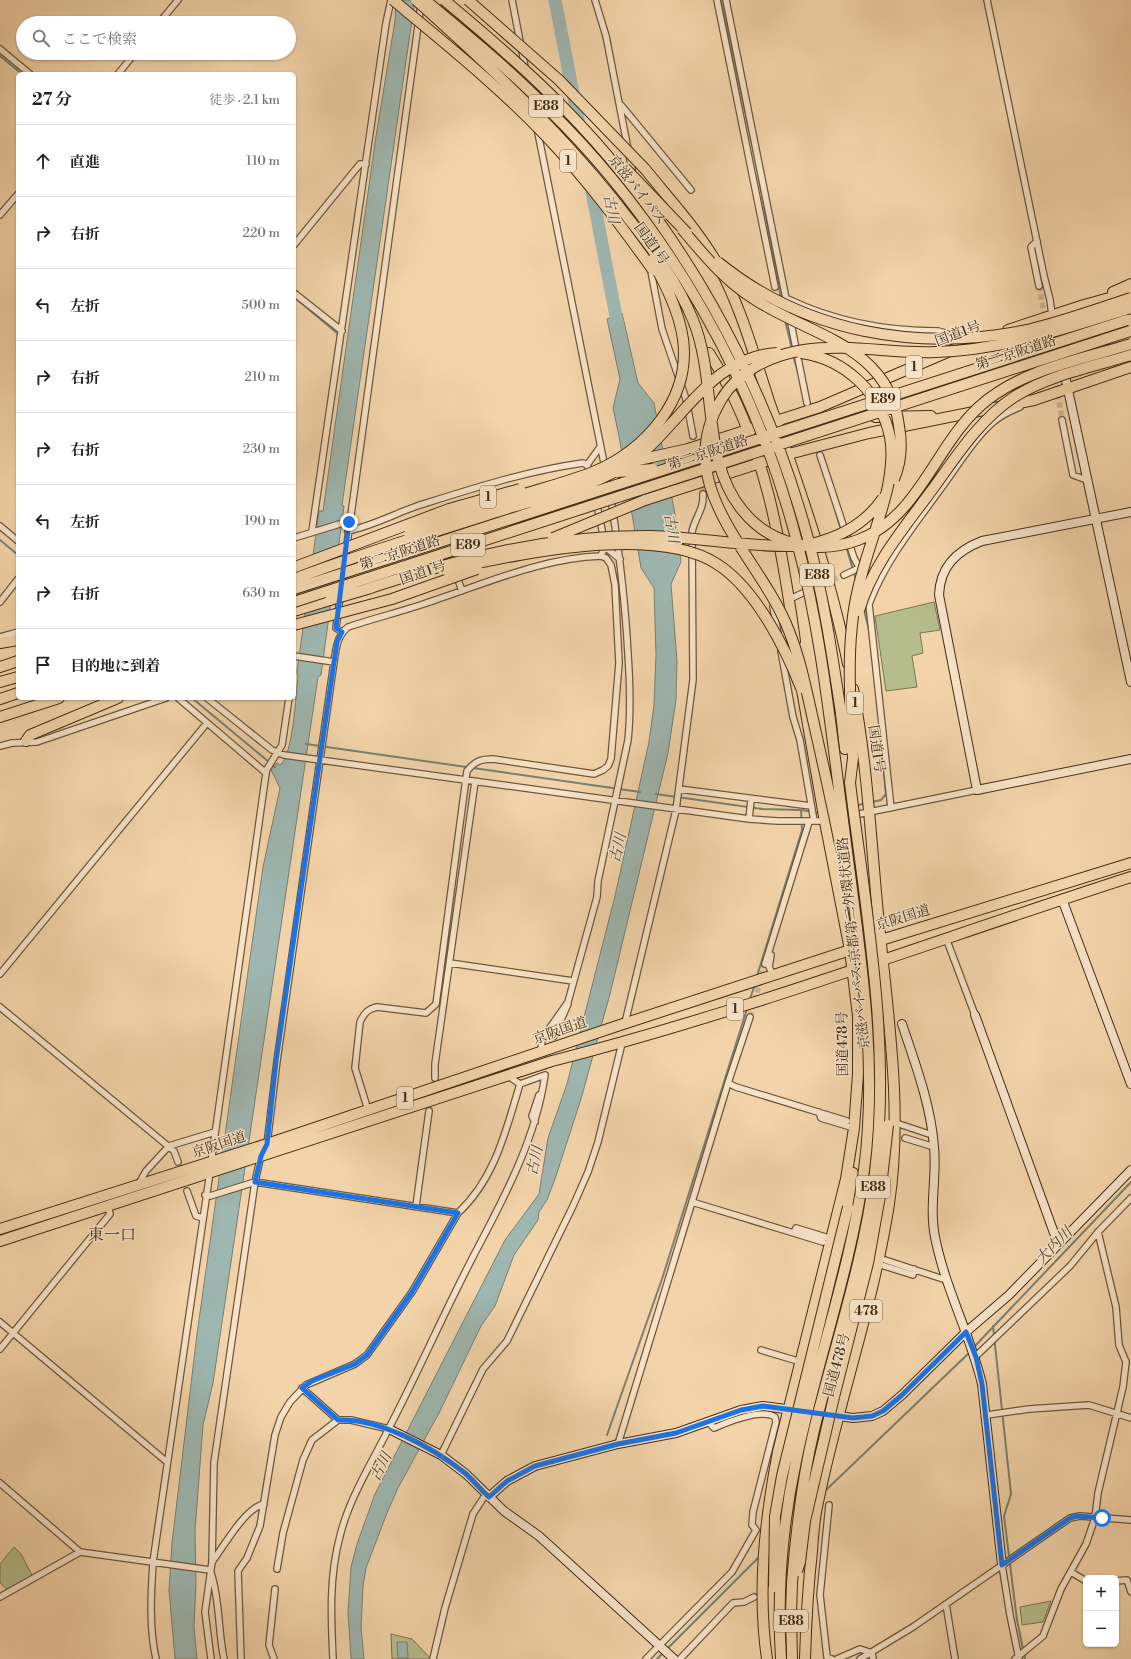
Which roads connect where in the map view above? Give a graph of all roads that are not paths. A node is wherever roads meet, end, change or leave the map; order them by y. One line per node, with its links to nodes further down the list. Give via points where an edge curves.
1 (178, 0): 13 (street)
2 (392, 0): 24 (street, via 386,23); 57 (highway, 国道1号 / 1, bridge, via 502,93 570,163 622,227 676,301 732,393)
3 (416, 0): 27 (highway, bridge, via 556,132)
4 (422, 0): 73 (street)
5 (425, 0): 60 (highway, 京滋バイパス / E88, bridge, via 549,109 629,199 693,292 743,389)
6 (444, 0): 21 (highway, 京滋バイパス / E88, bridge)
7 (468, 0): 56 (highway, 国道1号 / 1, bridge, via 559,80 645,169 694,229 718,266 736,307)
8 (512, 0): 61 (street)
9 (595, 0): 20 (street, via 606,36)
10 (717, 0): 15 (street)
11 (726, 0): 14 (street)
12 (987, 0): 30 (street)
13 (165, 16)
14 (732, 26): 15 (street); 22 (street)
15 (722, 28): 23 (street)
16 (0, 49): 18 (street)
17 (129, 60): 19 (street)
18 (28, 72)
19 (120, 72)
20 (619, 103): 25 (street); 58 (street, via 662,329 686,399)
21 (563, 106): 29 (highway, bridge); 59 (highway, 京滋バイパス / E88, bridge, via 637,192 697,279 737,351)
22 (756, 146): 23 (street); 32 (street)
23 (747, 147): 33 (street)
24 (366, 164): 31 (street, via 360,164); 45 (street)
25 (691, 190)
26 (16, 196): 28 (street)
27 (620, 208): 47 (highway, bridge, via 678,290 694,322 707,371 718,461 728,489 744,513 755,523 792,544 834,546 847,544 871,534 888,523 904,507 958,429 989,398 1028,376); 82 (highway, bridge, via 644,245 663,282 683,338 683,370 680,384 658,425 636,447 593,472 456,516)
28 (0, 215)
29 (682, 229): 39 (highway, bridge, via 742,280 774,300 813,318 877,334 940,339 1009,333 1050,324); 90 (highway, bridge, via 737,287 766,306 846,346 881,377 894,402 901,444 896,475 890,489 875,508 849,530 807,545 777,546 657,536 571,540 482,555)
30 (1037, 241): 35 (street, via 1031,248); 43 (street)
31 (296, 243)
32 (780, 265): 33 (street); 40 (street)
33 (771, 267): 36 (street)
34 (1131, 284): 41 (highway)
35 (1039, 286)
36 (775, 287)
37 (1131, 292): 41 (highway, 国道1号 / 1)
38 (296, 295): 45 (street)
39 (1131, 298)
40 (788, 299): 48 (street, via 831,316 880,327 945,333); 53 (street)
41 (1084, 305): 43 (highway, 国道1号 / 1)
42 (1131, 308): 122 (highway, bridge, via 1030,339 961,351 833,348 803,350 758,365 740,377 724,395 714,414 708,435 705,455 709,484 724,520 772,596 789,630 802,669)
43 (1052, 315): 48 (highway, 国道1号 / 1); 51 (street)
44 (1131, 319): 89 (highway, 第二京阪道路 / E89, bridge)
45 (342, 331): 75 (street)
46 (1131, 331): 94 (highway, 第二京阪道路 / E89, bridge)
47 (1131, 344)
48 (964, 345): 56 (highway, 国道1号 / 1, via 858,392)
49 (1131, 355): 111 (highway, bridge, via 1028,390 1004,404 979,428 890,547 872,576 855,628)
50 (1131, 366): 51 (highway, 国道1号)
51 (1068, 390): 52 (highway, 国道1号); 68 (street)
52 (1034, 400): 54 (highway, 国道1号); 88 (street, via 1001,416 991,424 894,553)
53 (807, 403)
54 (963, 415): 59 (highway, via 848,419 827,423); 63 (highway, 国道1号, via 869,433)
55 (1062, 420): 68 (street, via 1073,475)
56 (776, 421): 57 (highway, 国道1号 / 1); 59 (highway, 国道1号 / 1)
57 (748, 431): 59 (highway); 62 (highway, 国道1号 / 1); 67 (highway, 国道1号 / 1, bridge, via 688,449)
58 (693, 436)
59 (779, 439): 63 (highway, 国道1号 / 1); 131 (highway, 京滋バイパス;京都第二外環状道路 / E88, bridge, via 817,576 834,666)
60 (765, 444): 149 (highway, 京滋バイパス;京都第二外環状道路 / E88, bridge, via 797,541 815,622 829,715)
61 (600, 447): 66 (street); 81 (street)
62 (754, 447): 63 (highway, via 774,447); 65 (highway, 国道1号 / 1); 67 (highway, bridge, via 709,462)
63 (788, 454): 65 (highway, 国道1号); 139 (highway, 国道1号 / 1, via 824,570 844,646 860,730)
64 (820, 455): 84 (street)
65 (759, 463): 98 (highway, 国道1号, bridge, via 638,503 448,580 364,607); 142 (highway, 国道1号 / 1, via 773,508 781,548)
66 (587, 465): 70 (street, via 576,464 482,485); 79 (street)
67 (554, 480): 83 (highway, 国道1号 / 1, bridge, via 449,509)
68 (1087, 480): 72 (street)
69 (703, 494): 132 (street, via 704,504 692,532 693,680)
70 (433, 502): 76 (street); 92 (street)
71 (1131, 512): 72 (street)
72 (1096, 519): 110 (street); 133 (street, via 970,546 957,554 944,571 939,588 940,602)
73 (348, 522): 75 (street); 76 (street)
74 (0, 526): 78 (street)
75 (313, 531): 77 (street)
76 (348, 531): 99 (street, via 336,628)
77 (296, 537)
78 (16, 539)
79 (605, 547): 80 (street); 81 (street)
80 (601, 556): 92 (street, via 536,565); 129 (street, via 606,558 613,571 619,651 614,735 608,766 594,774 482,759 468,771)
81 (620, 559): 134 (street, via 626,613 631,716)
82 (338, 562): 86 (highway, bridge); 111 (highway, bridge, via 602,478 644,452 700,392 726,370 748,358 770,353 809,355 834,364 850,373 863,385 883,415 890,438 891,469 888,486 859,583 853,613 849,662)
83 (296, 568)
84 (859, 568): 85 (street); 88 (street, via 865,576)
85 (844, 575)
86 (296, 578)
87 (16, 582): 95 (street)
88 (877, 582): 137 (street, via 869,604)
89 (296, 588)
90 (364, 590): 97 (highway, bridge); 122 (highway, bridge, via 516,556 597,546 645,545 696,553 728,572 758,607 797,679)
91 (809, 590): 93 (street)
92 (462, 591): 99 (street, via 348,627)
93 (792, 598)
94 (296, 601)
95 (0, 602)
96 (777, 606): 136 (street, via 773,607)
97 (296, 610)
98 (296, 624)
99 (342, 632): 106 (street, via 337,642)
100 (16, 633): 101 (street)
101 (0, 637)
102 (16, 640): 103 (highway)
103 (0, 643)
104 (296, 656): 106 (street)
105 (16, 662): 107 (highway)
106 (334, 662): 127 (street)
107 (0, 667)
108 (16, 678): 109 (highway)
109 (0, 682)
110 (1131, 682)
111 (850, 690): 131 (highway, bridge, via 853,758)
112 (16, 694): 113 (highway)
113 (0, 699)
114 (52, 700): 120 (highway)
115 (113, 700): 123 (highway, via 30,735)
116 (160, 700): 123 (street, via 36,742)
117 (180, 700): 121 (street)
118 (210, 700): 125 (street)
119 (288, 700): 125 (street)
120 (0, 717)
121 (207, 723): 128 (street); 154 (street)
122 (816, 734): 149 (highway, bridge)
123 (26, 741): 124 (street)
124 (0, 746)
125 (279, 755): 127 (street); 128 (street)
126 (1131, 759): 133 (street)
127 (321, 760): 129 (street); 181 (street, via 276,1061)
128 (267, 771): 178 (street)
129 (466, 781): 130 (street); 172 (street, via 436,1004 426,1013 377,1007 363,1016 360,1022 355,1068)
130 (475, 782): 134 (street); 151 (street)
131 (850, 783): 242 (highway, 京滋バイパス;京都第二外環状道路 / E88, bridge, via 876,997 880,1070 878,1138 875,1172 855,1282 822,1399 807,1465)
132 (679, 789): 135 (street); 138 (street)
133 (977, 790): 137 (street)
134 (617, 800): 138 (street); 156 (street, via 598,881 597,897)
135 (751, 800): 136 (street); 140 (street)
136 (811, 806): 141 (street)
137 (891, 808): 139 (street)
138 (674, 810): 140 (street); 161 (street)
139 (870, 812): 142 (street); 147 (highway, 国道1号 / 1)
140 (748, 819): 141 (street)
141 (811, 821): 142 (street); 148 (street)
142 (825, 822): 149 (highway, 国道1号 / 1)
143 (1131, 863): 147 (highway, 京阪国道 / 1)
144 (1131, 878): 145 (highway, 京阪国道 / 1)
145 (1062, 900): 146 (highway, 京阪国道 / 1); 171 (street)
146 (946, 938): 150 (highway, 京阪国道 / 1); 159 (street)
147 (881, 940): 149 (highway, 京阪国道 / 1); 150 (highway, 国道1号 / 1)
148 (772, 942): 152 (street); 155 (street, via 769,967)
149 (855, 950): 153 (highway, 国道1号 / 1); 155 (highway, 京阪国道 / 1); 261 (highway, 京滋バイパス;京都第二外環状道路 / E88, bridge, via 865,999 869,1070 865,1166 843,1279 806,1416 790,1492 780,1583)
150 (883, 960): 153 (highway, 京阪国道 / 1); 177 (highway, via 895,1076)
151 (450, 963): 156 (street); 167 (street)
152 (765, 964)
153 (852, 970): 164 (highway, 京阪国道 / 1); 176 (highway, 国道478号, via 859,1043)
154 (0, 974)
155 (773, 975): 161 (highway, 京阪国道 / 1)
156 (573, 981): 157 (street)
157 (568, 1002): 163 (street); 165 (street, via 542,1039)
158 (0, 1007): 182 (street)
159 (975, 1015): 203 (street)
160 (750, 1017): 169 (street)
161 (622, 1024): 165 (highway, 京阪国道 / 1)
162 (902, 1024): 179 (street, via 923,1094)
163 (554, 1036)
164 (619, 1044): 166 (highway, 京阪国道 / 1, via 552,1061); 223 (street, via 598,1142 588,1172 507,1340 483,1369)
165 (541, 1052): 172 (highway, 京阪国道 / 1)
166 (508, 1076): 170 (street); 184 (highway, 京阪国道 / 1)
167 (435, 1078)
168 (542, 1078): 175 (street, via 532,1116)
169 (728, 1083): 174 (street); 193 (street)
170 (520, 1084): 175 (street, via 545,1075); 196 (street, via 496,1158 479,1190)
171 (1131, 1084)
172 (368, 1110): 181 (highway, 京阪国道 / 1)
173 (429, 1111): 195 (street)
174 (819, 1112): 176 (street); 176 (street, via 821,1118)
175 (535, 1122): 221 (street, via 502,1203 476,1251)
176 (850, 1124): 202 (highway, 国道478号, via 846,1179); 261 (highway, bridge, via 852,1179 848,1207 778,1498 774,1572)
177 (892, 1124): 179 (street); 204 (highway, 国道478号 / 478, via 889,1202); 242 (highway, bridge, via 868,1263 810,1502 800,1562)
178 (215, 1132): 182 (street); 186 (street)
179 (932, 1135): 183 (street)
180 (905, 1138): 183 (street)
181 (267, 1144): 184 (highway, 京阪国道 / 1)
182 (169, 1146): 185 (street); 189 (street, via 146,1171)
183 (934, 1147): 205 (street, via 932,1219)
184 (257, 1154): 186 (highway, 京阪国道 / 1); 188 (street)
185 (178, 1162)
186 (212, 1167): 189 (highway, 京阪国道 / 1); 191 (street); 194 (highway, 京阪国道 / 1)
187 (1131, 1170): 203 (street)
188 (253, 1182): 191 (street); 195 (street); 233 (street, via 214,1463)
189 (138, 1185): 198 (highway, 京阪国道 / 1)
190 (187, 1191): 197 (street, via 196,1216)
191 (208, 1195): 197 (street)
192 (1131, 1198): 199 (street)
193 (692, 1202): 200 (street); 222 (street)
194 (108, 1206): 201 (highway, 京阪国道 / 1); 208 (street, via 110,1214)
195 (416, 1206): 196 (street)
196 (458, 1213): 213 (street, via 412,1292 367,1355 355,1364 312,1381)
197 (203, 1218): 224 (street)
198 (0, 1229)
199 (1098, 1232): 211 (street, via 1070,1266); 215 (street, via 1116,1307 1119,1345 1126,1362)
200 (794, 1233): 202 (street); 202 (street, via 796,1228)
201 (0, 1241)
202 (828, 1241): 212 (highway, 国道478号)
203 (1058, 1244): 207 (street, via 1009,1295)
204 (881, 1262): 205 (street, via 913,1275 914,1269); 217 (highway, 国道478号 / 478)
205 (946, 1280): 207 (street)
206 (0, 1322): 208 (street)
207 (966, 1332): 211 (street); 217 (street, via 883,1411 862,1418)
208 (13, 1333): 209 (street); 224 (street)
209 (0, 1348)
210 (762, 1350): 212 (street)
211 (976, 1357): 216 (street)
212 (802, 1362): 214 (highway, 国道478号)
213 (302, 1388): 219 (street); 227 (street, via 287,1405 277,1426)
214 (789, 1410): 217 (street); 220 (street, via 763,1406 741,1410); 260 (highway, 国道478号, via 767,1518 763,1583)
215 (1118, 1414): 216 (street, via 1090,1405 1029,1408); 218 (street); 229 (street, via 1098,1494)
216 (987, 1415): 235 (street)
217 (838, 1416): 263 (highway, 国道478号 / 478, via 816,1509 808,1590)
218 (1131, 1418)
219 (338, 1420): 221 (street, via 351,1420); 236 (street, via 312,1440 306,1450 283,1533)
220 (709, 1423): 222 (street, via 676,1433); 248 (street, via 714,1428 760,1414 771,1414 775,1417 776,1422 753,1512 752,1525 756,1530 732,1572)
221 (391, 1430): 223 (street); 255 (street, via 347,1514 339,1539 332,1590)
222 (618, 1444): 226 (street, via 535,1466 507,1481)
223 (439, 1454): 226 (street, via 466,1474)
224 (167, 1462): 234 (street)
225 (0, 1483): 232 (street)
226 (488, 1496): 248 (street, via 539,1536); 256 (street, via 473,1514)
227 (264, 1504): 233 (street, via 258,1505 250,1512); 253 (street, via 256,1539 238,1571)
228 (828, 1505): 264 (street, via 820,1595 827,1657)
229 (1095, 1518): 230 (street); 235 (street, via 1070,1518); 238 (street, via 1086,1544)
230 (1131, 1520)
231 (808, 1544): 241 (street)
232 (80, 1552): 234 (street); 246 (street)
233 (212, 1562): 237 (street)
234 (155, 1563): 237 (street); 250 (street, via 151,1589)
235 (1002, 1565): 247 (street); 268 (street)
236 (277, 1569)
237 (207, 1570): 251 (street, via 205,1612); 252 (street, via 215,1586)
238 (1071, 1572): 239 (street); 268 (street, via 1061,1589 1043,1636)
239 (1083, 1579)
240 (1119, 1581): 244 (street, via 1127,1580)
241 (768, 1583)
242 (792, 1583): 262 (highway, 京滋バイパス;京都第二外環状道路 / E88)
243 (275, 1588): 254 (street, via 269,1645)
244 (1131, 1592)
245 (754, 1596): 259 (street, via 744,1602 733,1603)
246 (0, 1597)
247 (946, 1604): 249 (street); 267 (street)
248 (658, 1646): 257 (street); 258 (street)
249 (872, 1656): 265 (street, via 860,1649); 266 (street)
250 (156, 1659)
251 (211, 1659)
252 (224, 1659)
253 (241, 1659)
254 (274, 1659)
255 (334, 1659)
256 (433, 1659)
257 (646, 1659)
258 (674, 1659)
259 (680, 1659)
260 (766, 1659)
261 (781, 1659)
262 (792, 1659)
263 (805, 1659)
264 (832, 1659)
265 (837, 1659)
266 (860, 1659)
267 (955, 1659)
268 (1017, 1659)

